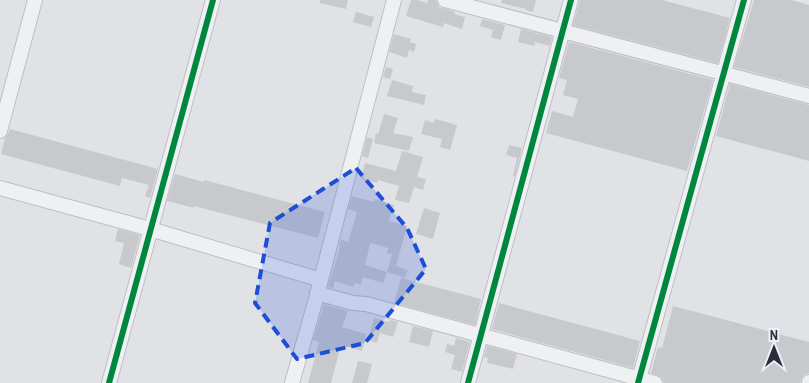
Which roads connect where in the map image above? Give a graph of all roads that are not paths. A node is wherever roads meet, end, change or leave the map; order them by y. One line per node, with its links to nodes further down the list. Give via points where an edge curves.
1 (35, 0): 10 (street)
2 (213, 0): 12 (street)
3 (394, 0): 13 (street)
4 (445, 0): 7 (street)
5 (571, 0): 7 (street)
6 (744, 0): 8 (street)
7 (562, 31): 8 (street); 14 (street)
8 (724, 74): 9 (street); 15 (street)
9 (809, 96)
10 (0, 131)
11 (0, 188): 12 (street)
12 (150, 229): 13 (street); 16 (street)
13 (319, 287): 14 (street, via 354,303); 17 (street)
14 (480, 335): 15 (street); 18 (street)
15 (639, 381): 19 (street)
16 (109, 383)
17 (292, 383)
18 (468, 383)
19 (655, 383)

